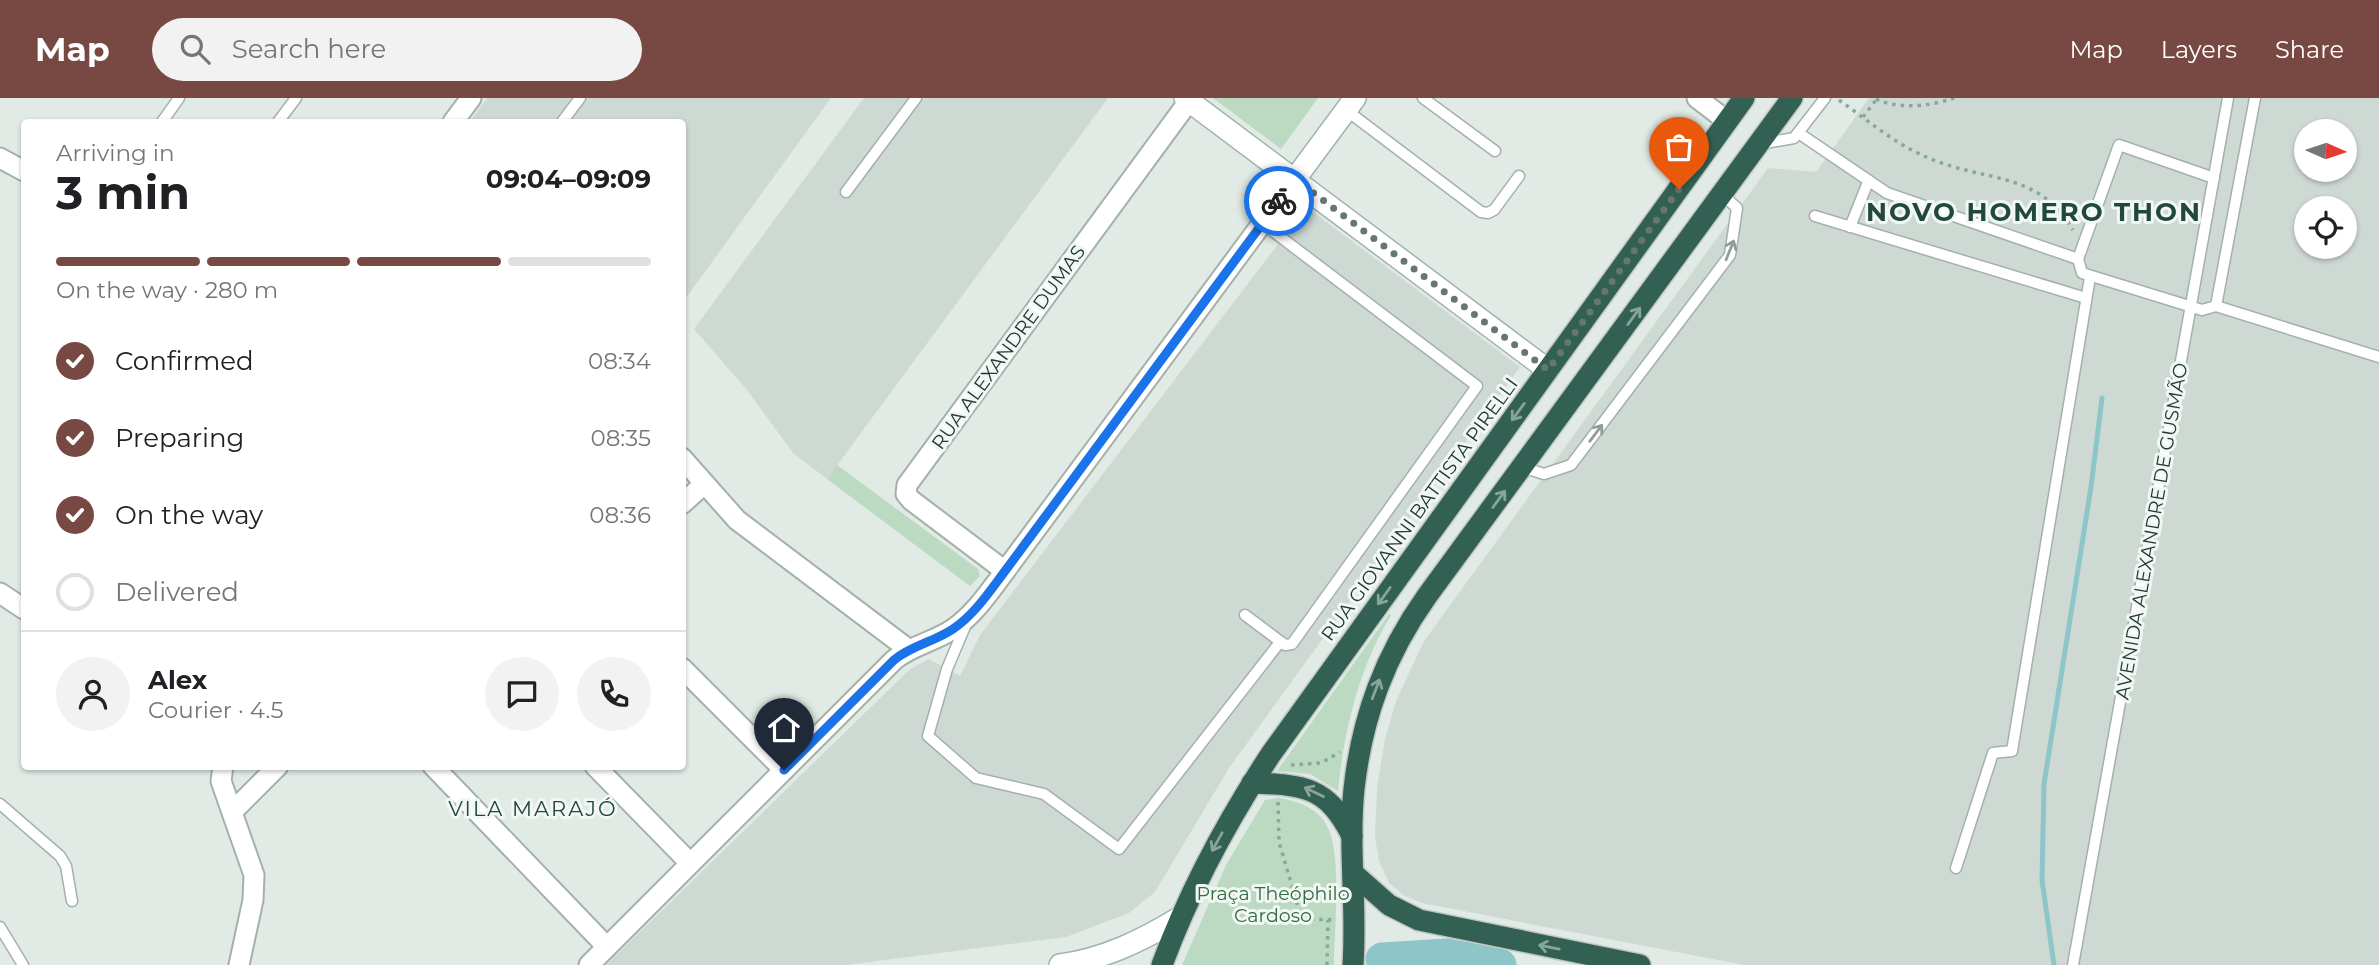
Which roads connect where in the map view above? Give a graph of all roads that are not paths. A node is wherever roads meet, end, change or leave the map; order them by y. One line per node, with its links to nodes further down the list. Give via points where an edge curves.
1 (179, 98): 15 (lane)
2 (296, 98): 16 (lane)
3 (471, 98): 17 (street)
4 (580, 98): 18 (lane)
5 (916, 98): 29 (lane)
6 (1423, 98): 22 (lane)
7 (1697, 98): 19 (street)
8 (1744, 98): 19 (highway, RUA GIOVANNI BATTISTA PIRELLI)
9 (1792, 98): 21 (highway)
10 (1825, 98): 20 (lane)
11 (2228, 98): 26 (lane, AVENIDA ALEXANDRE DE GUSMÃO)
12 (2255, 98): 37 (lane)
13 (1187, 99): 27 (main road); 45 (street, RUA ALEXANDRE DUMAS, via 907,485 911,500)
14 (1350, 104): 25 (lane, via 1481,212 1494,210); 27 (main road)
15 (164, 119)
16 (280, 119)
17 (455, 119)
18 (564, 119)
19 (1727, 121): 40 (highway, RUA GIOVANNI BATTISTA PIRELLI)
20 (1800, 134): 21 (lane); 28 (lane)
21 (1759, 144): 30 (highway)
22 (1495, 151)
23 (0, 158): 24 (street)
24 (21, 170)
25 (1519, 176)
26 (2214, 178): 34 (lane, via 2119,145); 38 (lane, AVENIDA ALEXANDRE DE GUSMÃO)
27 (1295, 179): 32 (street); 40 (main road)
28 (1868, 182): 33 (lane); 34 (lane, via 1908,203)
29 (846, 192)
30 (1723, 195): 42 (highway, one-way to 30); 42 (lane, one-way to 30, via 1544,474 1571,466 1730,255 1737,208)
31 (1815, 216): 33 (lane)
32 (1262, 223): 45 (street); 50 (lane, via 1476,386 1292,644)
33 (1850, 227): 36 (lane)
34 (2079, 256): 35 (lane, via 2082,273)
35 (2090, 277): 36 (lane); 38 (lane)
36 (2086, 298): 64 (lane, via 2012,751 1993,753)
37 (2216, 306): 38 (lane); 39 (lane)
38 (2191, 307): 77 (lane, AVENIDA ALEXANDRE DE GUSMÃO)
39 (2379, 357)
40 (1548, 370): 53 (highway, RUA GIOVANNI BATTISTA PIRELLI, one-way to 53)
41 (686, 463): 43 (street)
42 (1522, 467): 62 (highway, one-way to 42, via 1354,790 1365,720 1376,689 1405,627)
43 (703, 485): 44 (street); 51 (street, via 744,526)
44 (686, 500)
45 (1005, 571): 48 (street)
46 (0, 593): 47 (street)
47 (21, 607)
48 (970, 614): 50 (lane, via 947,669 928,736 976,778 1044,794 1119,849); 51 (street, via 953,629)
49 (1245, 615): 50 (lane)
50 (1280, 642)
51 (908, 649): 57 (street)
52 (686, 672): 57 (street)
53 (1280, 767): 59 (highway); 59 (highway, RUA GIOVANNI BATTISTA PIRELLI); 62 (highway, one-way to 53, via 1321,794)
54 (274, 770): 61 (street)
55 (437, 770): 69 (street)
56 (599, 770): 63 (street)
57 (784, 770): 63 (street)
58 (219, 771): 61 (street)
59 (1252, 783): 67 (highway, RUA GIOVANNI BATTISTA PIRELLI, one-way to 67, via 1216,842)
60 (0, 804): 66 (lane, via 60,856)
61 (232, 812): 71 (street, via 254,874)
62 (1353, 839): 65 (highway)
63 (690, 863): 69 (street)
64 (1956, 868)
65 (1354, 874): 75 (highway); 76 (highway, one-way to 65, via 1419,920 1389,905)
66 (72, 901)
67 (1179, 918): 73 (main road, via 1104,956); 74 (highway, RUA GIOVANNI BATTISTA PIRELLI)
68 (0, 928): 70 (lane)
69 (607, 947): 72 (street)
70 (23, 965)
71 (239, 965)
72 (589, 965)
73 (1060, 965)
74 (1162, 965)
75 (1353, 965)
76 (1640, 965)
77 (2073, 965)

